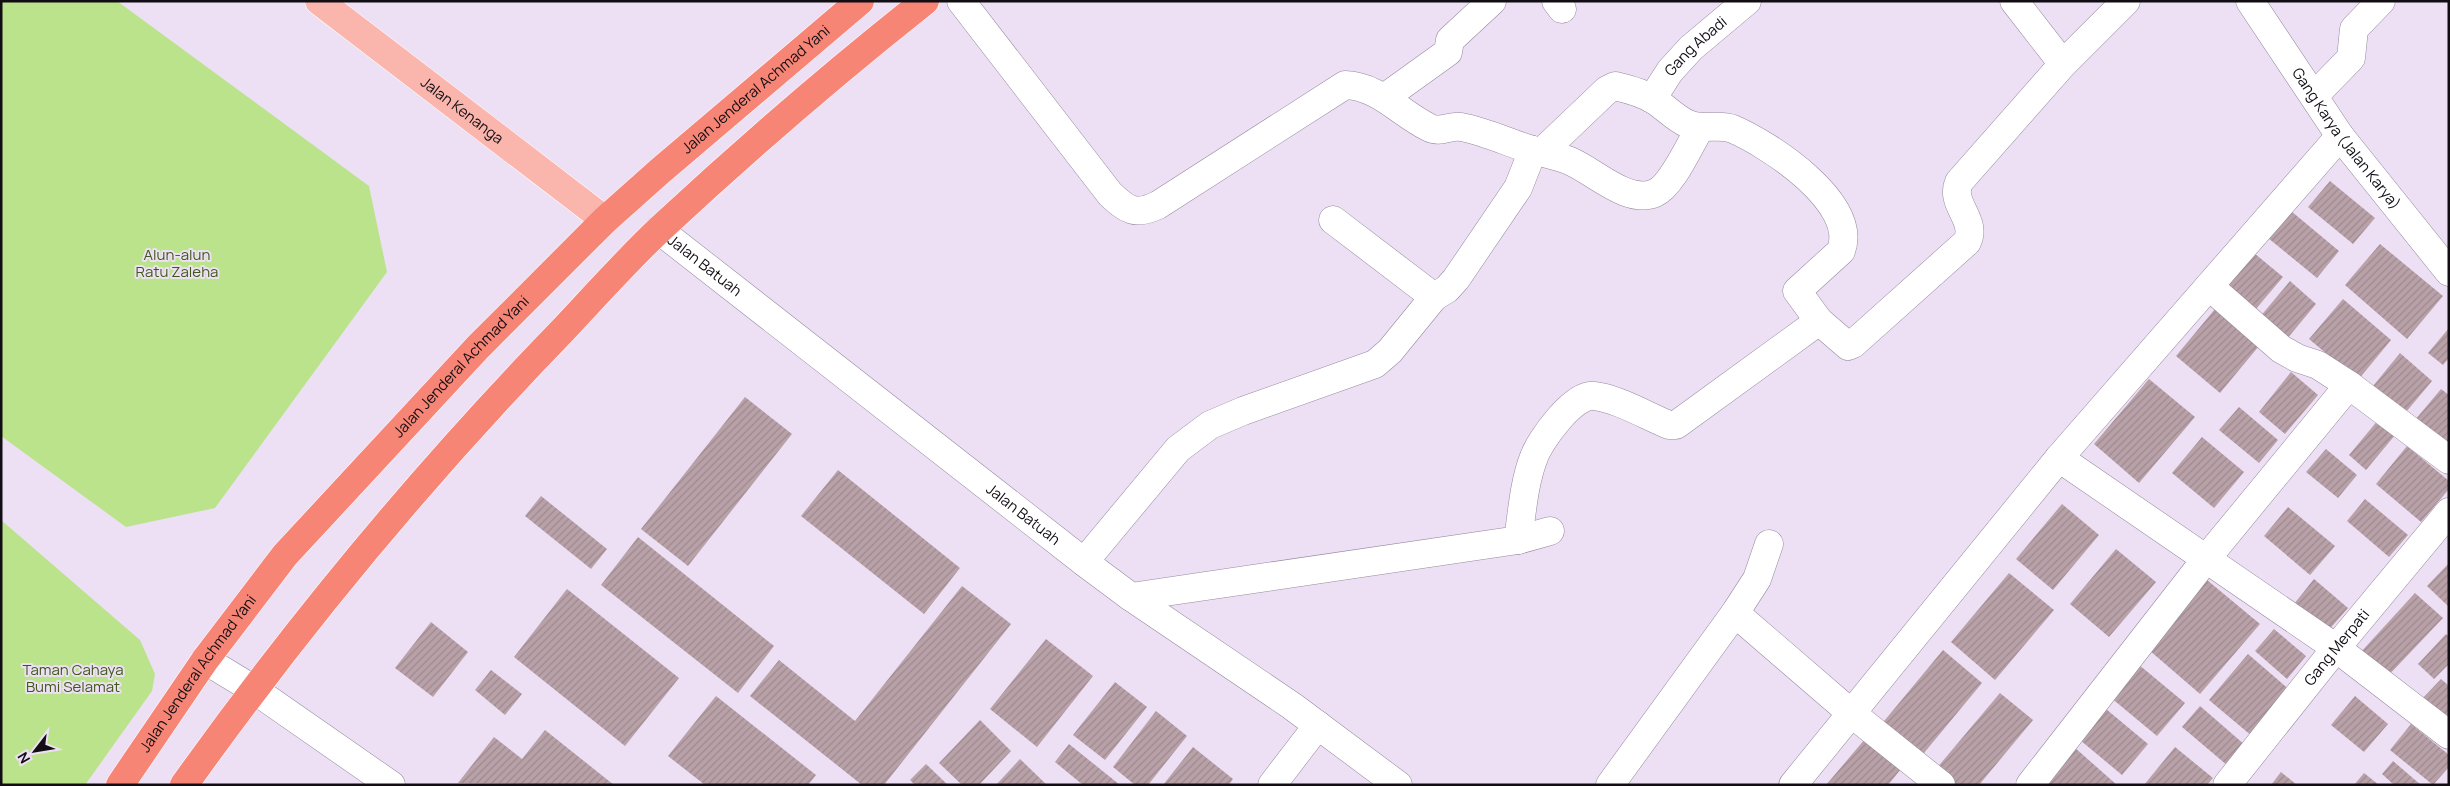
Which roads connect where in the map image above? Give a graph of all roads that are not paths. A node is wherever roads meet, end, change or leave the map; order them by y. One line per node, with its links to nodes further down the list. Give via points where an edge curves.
1 (319, 1): 18 (main road, Jalan Kenanga)
2 (860, 1): 18 (highway, Jalan Jenderal Achmad Yani)
3 (925, 1): 20 (highway, via 845,64)
4 (962, 1): 13 (street, via 1110,194 1134,211 1146,211 1158,205 1345,85 1358,85)
5 (1492, 1): 13 (street, via 1450,40 1448,52)
6 (1747, 1): 14 (street, Gang Abadi, via 1691,48)
7 (2014, 1): 11 (street)
8 (2126, 1): 11 (street)
9 (2250, 1): 12 (street, Gang Karya (Jalan Karya))
10 (2381, 1): 12 (street, via 2354,29 2351,58)
11 (2063, 64): 24 (street, via 1959,182 1957,198 1970,224 1971,234 1967,242 1853,344 1848,346)
12 (2314, 96): 16 (street, Gang Karya (Jalan Karya))
13 (1384, 98): 17 (street, via 1434,130 1460,127)
14 (1652, 98): 15 (street, via 1687,124); 17 (street, via 1615,86)
15 (1700, 128): 17 (street, via 1667,184 1656,193 1641,196 1629,194 1576,163); 24 (street, via 1732,128 1765,147 1805,175 1836,212 1843,228 1841,251 1797,291)
16 (2340, 136): 21 (street, Gang Karya (Jalan Karya)); 22 (street)
17 (1538, 151): 23 (street, via 1518,188 1456,280)
18 (605, 220): 37 (highway, Jalan Jenderal Achmad Yani, via 478,347 285,555)
19 (1333, 220): 23 (street)
20 (659, 230): 33 (street, Jalan Batuah); 38 (highway, via 493,401)
21 (2449, 272)
22 (2209, 286): 25 (street, via 2281,349 2318,365); 26 (street)
23 (1434, 297): 33 (street, via 1390,351 1375,364 1210,425 1178,449)
24 (1819, 321): 30 (street, via 1676,425 1592,395 1576,402 1559,419 1534,456)
25 (2349, 386): 27 (street); 32 (street)
26 (2059, 458): 32 (street); 39 (street)
27 (2449, 460)
28 (2449, 512): 36 (street, Gang Merpati)
29 (1550, 530): 30 (street)
30 (1518, 540): 34 (street)
31 (1769, 544): 35 (street, via 1757,579)
32 (2206, 559): 36 (street); 50 (street)
33 (1084, 562): 34 (street, Jalan Batuah)
34 (1131, 597): 40 (street, Jalan Batuah)
35 (1735, 613): 39 (street); 47 (street)
36 (2336, 648): 41 (street); 51 (street, Gang Merpati)
37 (204, 660): 38 (street); 43 (highway, Jalan Jenderal Achmad Yani)
38 (253, 689): 42 (street); 44 (highway)
39 (1851, 713): 48 (street); 49 (street)
40 (1318, 725): 45 (street); 46 (street, Jalan Batuah)
41 (2449, 735)
42 (378, 781)
43 (120, 785)
44 (184, 785)
45 (1272, 785)
46 (1398, 785)
47 (1610, 785)
48 (1792, 785)
49 (1941, 785)
50 (2030, 785)
51 (2227, 785)

